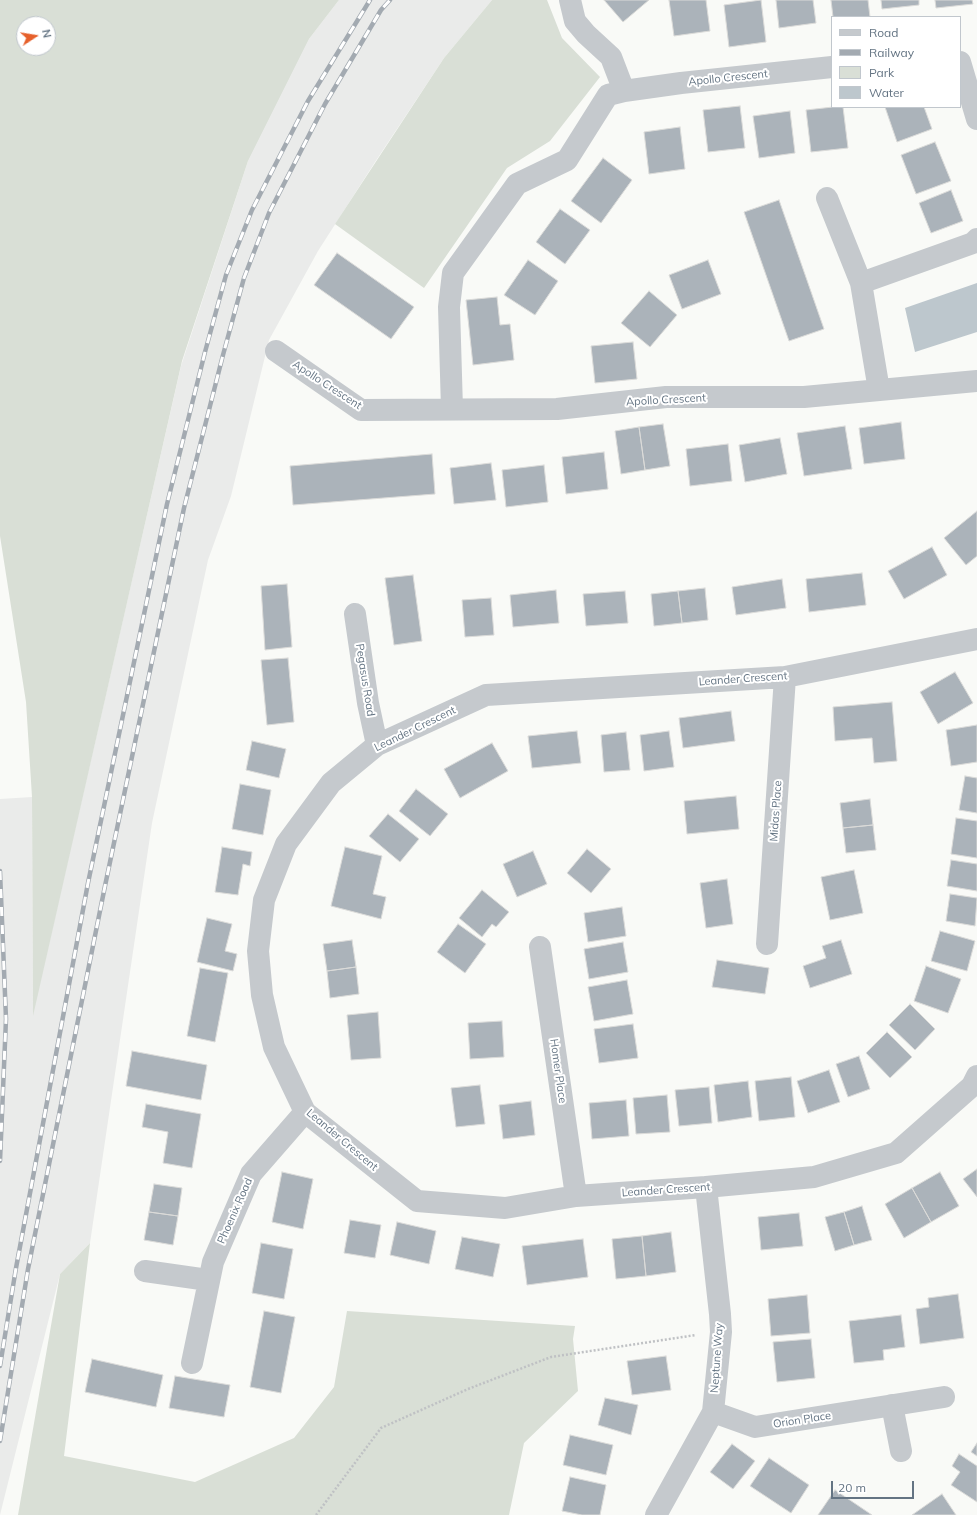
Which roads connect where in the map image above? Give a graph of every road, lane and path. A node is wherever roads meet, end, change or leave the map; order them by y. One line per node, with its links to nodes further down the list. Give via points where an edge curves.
1 (570, 0): 4 (street, via 575,21 611,57)
2 (961, 65): 5 (street)
3 (831, 67): 4 (street, Apollo Crescent)
4 (624, 91): 12 (street, Apollo Crescent, via 608,95 566,160 517,184 453,273 449,307)
5 (977, 119)
6 (827, 198): 8 (street)
7 (977, 239): 8 (street, via 973,243)
8 (861, 283): 11 (street)
9 (276, 352): 12 (street, Apollo Crescent, via 361,410)
10 (977, 381): 11 (street, Apollo Crescent)
11 (880, 390): 12 (street, Apollo Crescent, via 804,397 666,397 556,409)
12 (452, 409)
13 (355, 614): 16 (street, Pegasus Road)
14 (977, 639): 15 (street, Leander Crescent)
15 (785, 677): 16 (street, Leander Crescent, via 486,695); 17 (street, Midas Place)
16 (377, 745): 20 (street, Leander Crescent, via 331,783 290,838 264,900 258,951 262,995 274,1047)
17 (767, 944)
18 (540, 947): 22 (street, Homer Place)
19 (975, 1084): 21 (street, Leander Crescent, via 896,1153 814,1177)
20 (306, 1112): 22 (street, Leander Crescent, via 417,1201 505,1208); 24 (street, Phoenix Road, via 251,1174 213,1262)
21 (706, 1187): 22 (street, Leander Crescent); 25 (street, Neptune Way)
22 (576, 1196)
23 (145, 1271): 24 (street)
24 (208, 1280): 26 (street, Phoenix Road)
25 (721, 1332): 29 (street, Neptune Way); 31 (path, via 551,1357 468,1389 381,1428)
26 (192, 1362)
27 (944, 1397): 28 (street, Orion Place)
28 (892, 1405): 29 (street, Orion Place, via 755,1427); 30 (street)
29 (713, 1412): 32 (street, Neptune Way)
30 (900, 1451)
31 (316, 1515)
32 (656, 1515)

